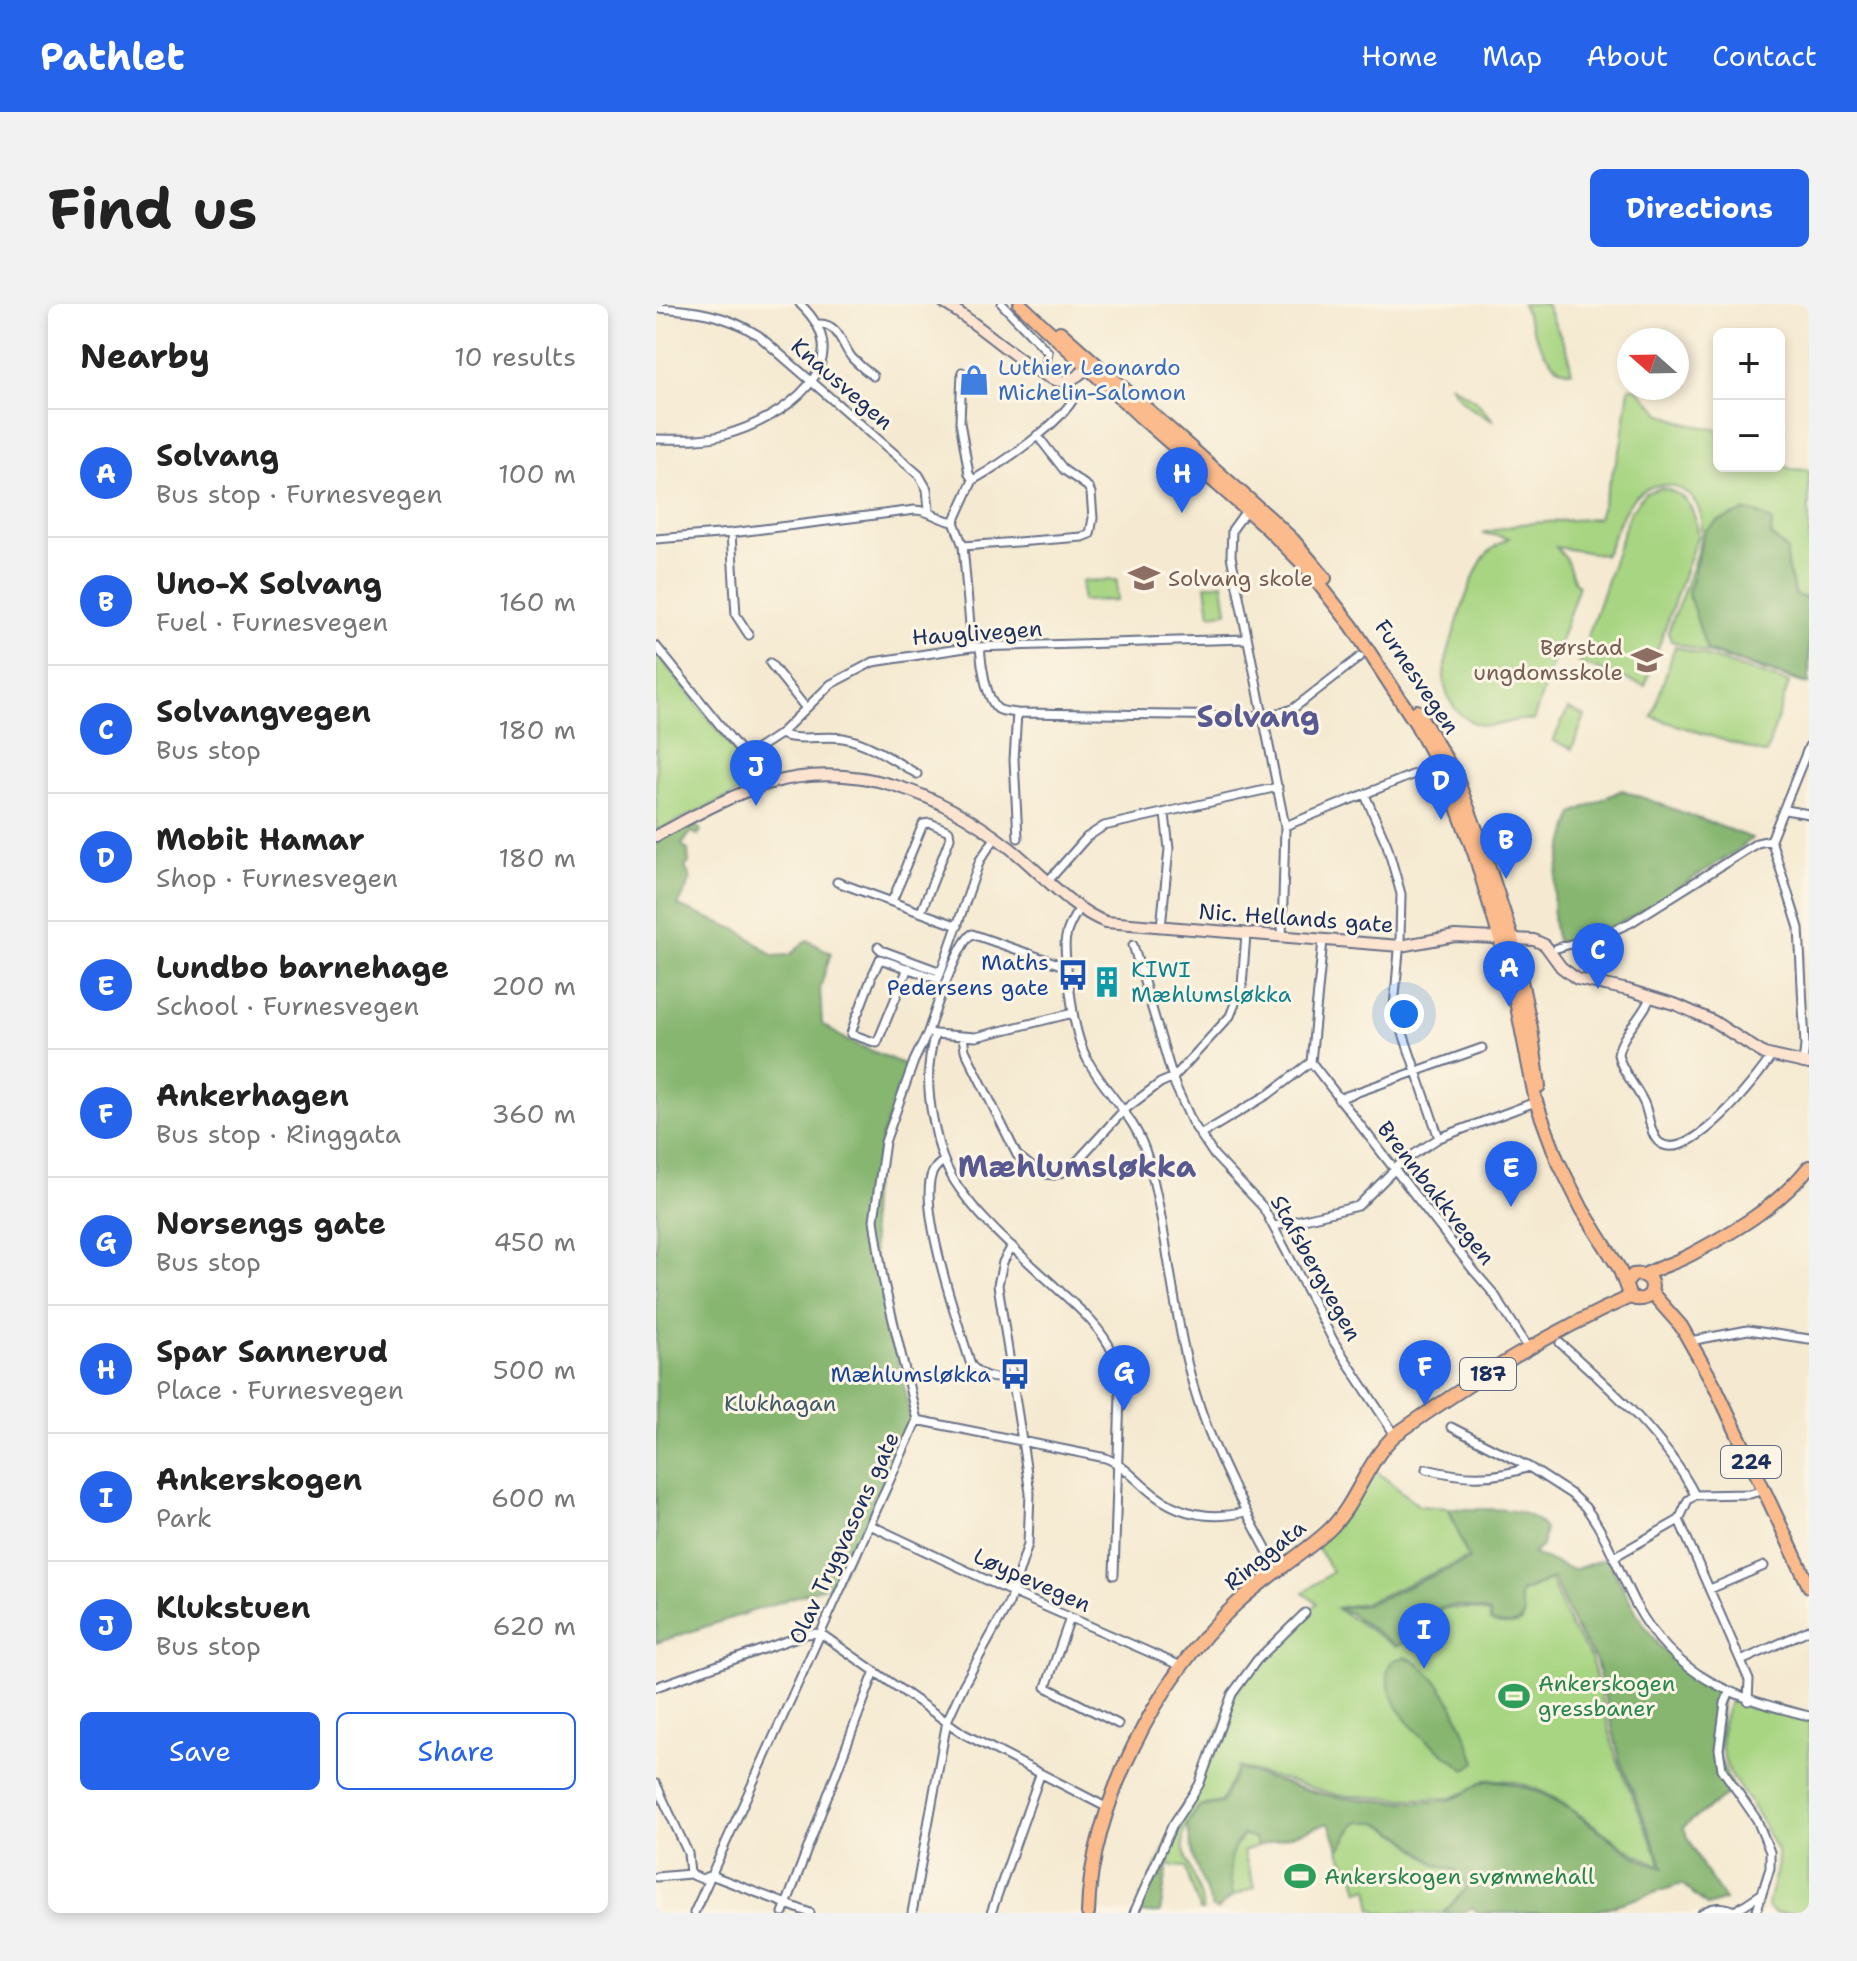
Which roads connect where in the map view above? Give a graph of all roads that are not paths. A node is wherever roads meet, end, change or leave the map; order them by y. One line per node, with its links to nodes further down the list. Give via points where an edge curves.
1 (800, 304): 7 (street)
2 (945, 304): 10 (main road)
3 (1002, 304): 10 (street, via 1048,352)
4 (1020, 304): 8 (main road, Furnesvegen / 224)
5 (1027, 304): 8 (main road, 224)
6 (656, 308): 13 (street, Knausvegen, via 709,312 737,323)
7 (818, 324): 11 (street, via 833,328 850,356); 13 (street, via 822,359)
8 (1090, 365): 12 (main road); 17 (main road, Furnesvegen / 224)
9 (962, 372): 16 (street, via 960,422)
10 (1044, 375): 12 (main road)
11 (873, 376)
12 (1068, 380): 14 (street, via 1075,396)
13 (811, 381): 15 (street, via 770,417 740,430 702,439); 18 (street, Knausvegen, via 919,475)
14 (1037, 435): 16 (street); 22 (street, via 1064,470 1088,487 1090,534)
15 (656, 439)
16 (973, 480): 19 (street)
17 (1250, 506): 24 (street, via 1232,530 1231,556); 59 (main road, Furnesvegen / 224, via 1310,559 1437,741 1463,791)
18 (929, 510): 19 (street); 20 (street)
19 (954, 522): 22 (street)
20 (731, 533): 21 (street); 23 (street, via 736,615)
21 (656, 539)
22 (963, 546): 26 (street)
23 (749, 635)
24 (1246, 639): 26 (street, Hauglivegen); 31 (street)
25 (656, 646): 34 (street)
26 (976, 647): 29 (street, Hauglivegen, via 866,664); 30 (street, via 995,705)
27 (1360, 657): 31 (street, via 1294,708)
28 (770, 663): 29 (street)
29 (805, 707): 32 (street, Hauglivegen)
30 (1017, 713): 31 (street); 46 (street)
31 (1260, 714): 38 (street)
32 (780, 734): 34 (street, Hauglivegen); 36 (street, via 854,741)
33 (1809, 746): 40 (street)
34 (745, 757): 37 (street)
35 (1432, 767): 39 (street)
36 (917, 774)
37 (762, 786): 44 (main road); 45 (main road, via 825,774 875,780 939,802)
38 (1278, 787): 41 (street); 43 (street)
39 (1365, 795): 43 (street); 62 (street, via 1398,882)
40 (1785, 810): 42 (street); 47 (street)
41 (1165, 814): 48 (street, via 1097,829); 55 (street, via 1169,849)
42 (1809, 814)
43 (1285, 826): 58 (street)
44 (656, 836)
45 (996, 837): 48 (main road); 53 (street, via 980,860)
46 (1018, 838)
47 (1771, 840): 56 (street); 64 (street, via 1757,843 1630,923)
48 (1049, 880): 51 (main road)
49 (837, 882): 50 (street)
50 (892, 901): 52 (street); 52 (street, via 923,824 930,823 949,831 950,838)
51 (1080, 908): 55 (main road, Nic. Hellands gate, via 1106,922); 65 (street, via 1064,941)
52 (921, 912): 53 (street)
53 (958, 926): 67 (street)
54 (1809, 927): 56 (street)
55 (1161, 928): 57 (main road, Nic. Hellands gate)
56 (1799, 928): 75 (street)
57 (1246, 934): 58 (main road, Nic. Hellands gate); 77 (street, via 1242,986 1230,1016)
58 (1282, 937): 60 (main road, Nic. Hellands gate)
59 (1506, 937): 62 (main road, Nic. Hellands gate, via 1455,936); 68 (main road, Nic. Hellands gate, via 1539,941 1577,979); 79 (main road, Furnesvegen / 224, via 1531,1028)
60 (1323, 940): 62 (main road, Nic. Hellands gate); 74 (street)
61 (1133, 945): 77 (street, Stafsbergvegen)
62 (1400, 946): 76 (street, via 1394,1007)
63 (878, 947): 67 (street)
64 (1557, 948)
65 (1067, 967): 69 (street); 70 (street, via 972,934 955,960)
66 (908, 968): 66 (street, via 877,1043 851,1034 880,959); 67 (street, via 938,979)
67 (941, 972)
68 (1651, 996): 73 (main road, Nic. Hellands gate, via 1703,1016); 73 (street, via 1618,1054 1663,1145 1686,1141 1716,1121)
69 (1073, 1013): 71 (street); 80 (street, via 1088,1059)
70 (932, 1033): 71 (street); 83 (street, via 928,1080); 96 (street, Olav Trygvasons gate, via 911,1069 885,1142 874,1220)
71 (963, 1037): 80 (street, via 1017,1155 1036,1170 1054,1175 1069,1170)
72 (1482, 1048): 76 (street)
73 (1771, 1057): 75 (main road, Nic. Hellands gate)
74 (1311, 1062): 78 (street, Brennbakkvegen); 81 (street)
75 (1806, 1064)
76 (1417, 1071): 78 (street); 82 (street)
77 (1174, 1077): 80 (street); 81 (street, Stafsbergvegen)
78 (1338, 1099): 85 (street, Brennbakkvegen)
79 (1539, 1101): 82 (street); 87 (main road, Furnesvegen / 224, via 1570,1186)
80 (1124, 1110): 105 (street, via 1146,1153 1197,1399)
81 (1200, 1135): 86 (street, Stafsbergvegen)
82 (1439, 1138): 85 (street)
83 (943, 1161): 88 (street, via 965,1197); 95 (street, via 930,1178 930,1203 955,1315 977,1372)
84 (1809, 1167): 89 (main road, via 1766,1210)
85 (1394, 1170): 86 (street, via 1358,1206); 94 (street, Brennbakkvegen, via 1494,1294)
86 (1275, 1226): 98 (street, Stafsbergvegen, via 1334,1342)
87 (1604, 1241): 89 (main road, Furnesvegen / 224); 90 (main road, Furnesvegen / 224)
88 (1012, 1246): 95 (street, via 998,1285); 100 (street, via 1094,1324 1112,1351 1120,1395)
89 (1646, 1285): 90 (main road, Ringgata, via 1630,1277); 90 (main road, via 1637,1300); 92 (main road, Furnesvegen / 224)
90 (1627, 1289): 94 (main road, Ringgata / 187)
91 (1809, 1339): 92 (street, via 1748,1330)
92 (1690, 1341): 103 (main road, Furnesvegen / 224)
93 (1560, 1343): 104 (street, via 1644,1424)
94 (1529, 1349): 98 (main road, Ringgata / 187)
95 (1011, 1378): 99 (street)
96 (917, 1420): 99 (street); 107 (street, Olav Trygvasons gate)
97 (1451, 1427): 101 (street)
98 (1395, 1435): 110 (main road, Ringgata / 187, via 1377,1454 1336,1522)
99 (1022, 1443): 100 (street); 114 (street, via 1031,1521)
100 (1118, 1463): 105 (street, via 1181,1510 1216,1517); 111 (street)
101 (1529, 1467): 102 (street, via 1474,1478); 108 (street, via 1585,1507)
102 (1426, 1469)
103 (1764, 1490): 104 (street); 112 (main road, Furnesvegen / 224)
104 (1695, 1495): 106 (street)
105 (1245, 1512): 110 (street)
106 (1679, 1520): 108 (street); 113 (street)
107 (870, 1525): 114 (street, Løypevegen); 118 (street, Olav Trygvasons gate)
108 (1614, 1557): 123 (street, via 1661,1643)
109 (1764, 1566): 113 (street)
110 (1277, 1569): 120 (main road, Ringgata / 187, via 1221,1618)
111 (1114, 1575)
112 (1809, 1586)
113 (1710, 1589): 119 (street)
114 (1014, 1593): 116 (street, Løypevegen); 126 (street)
115 (1305, 1613): 143 (street, via 1257,1660 1232,1694 1199,1785 1172,1826)
116 (1070, 1618): 120 (street, Løypevegen); 127 (street, via 1046,1687)
117 (1809, 1630): 119 (street)
118 (820, 1633): 121 (street); 122 (street); 132 (street, Olav Trygvasons gate)
119 (1741, 1661): 124 (street, via 1749,1680)
120 (1181, 1666): 142 (main road, Ringgata / 187, via 1152,1713 1111,1802 1095,1847)
121 (875, 1671): 126 (street); 135 (street)
122 (656, 1687)
123 (1729, 1693): 124 (street); 134 (street, via 1719,1755 1770,1852)
124 (1748, 1701): 125 (street)
125 (1809, 1716)
126 (947, 1721): 128 (street); 140 (street)
127 (1118, 1724)
128 (1040, 1775): 130 (street); 141 (street)
129 (656, 1784): 131 (street, via 688,1853)
130 (1102, 1805)
131 (690, 1874): 132 (street, via 702,1879); 133 (street)
132 (711, 1875): 135 (street); 137 (street, Olav Trygvasons gate)
133 (656, 1877)
134 (1762, 1892): 136 (street); 145 (street)
135 (786, 1904): 138 (street); 139 (street)
136 (1738, 1912): 144 (street, via 1714,1907)
137 (694, 1913)
138 (783, 1913)
139 (810, 1913)
140 (912, 1913)
141 (991, 1913)
142 (1088, 1913)
143 (1134, 1913)
144 (1702, 1913)
145 (1756, 1913)

